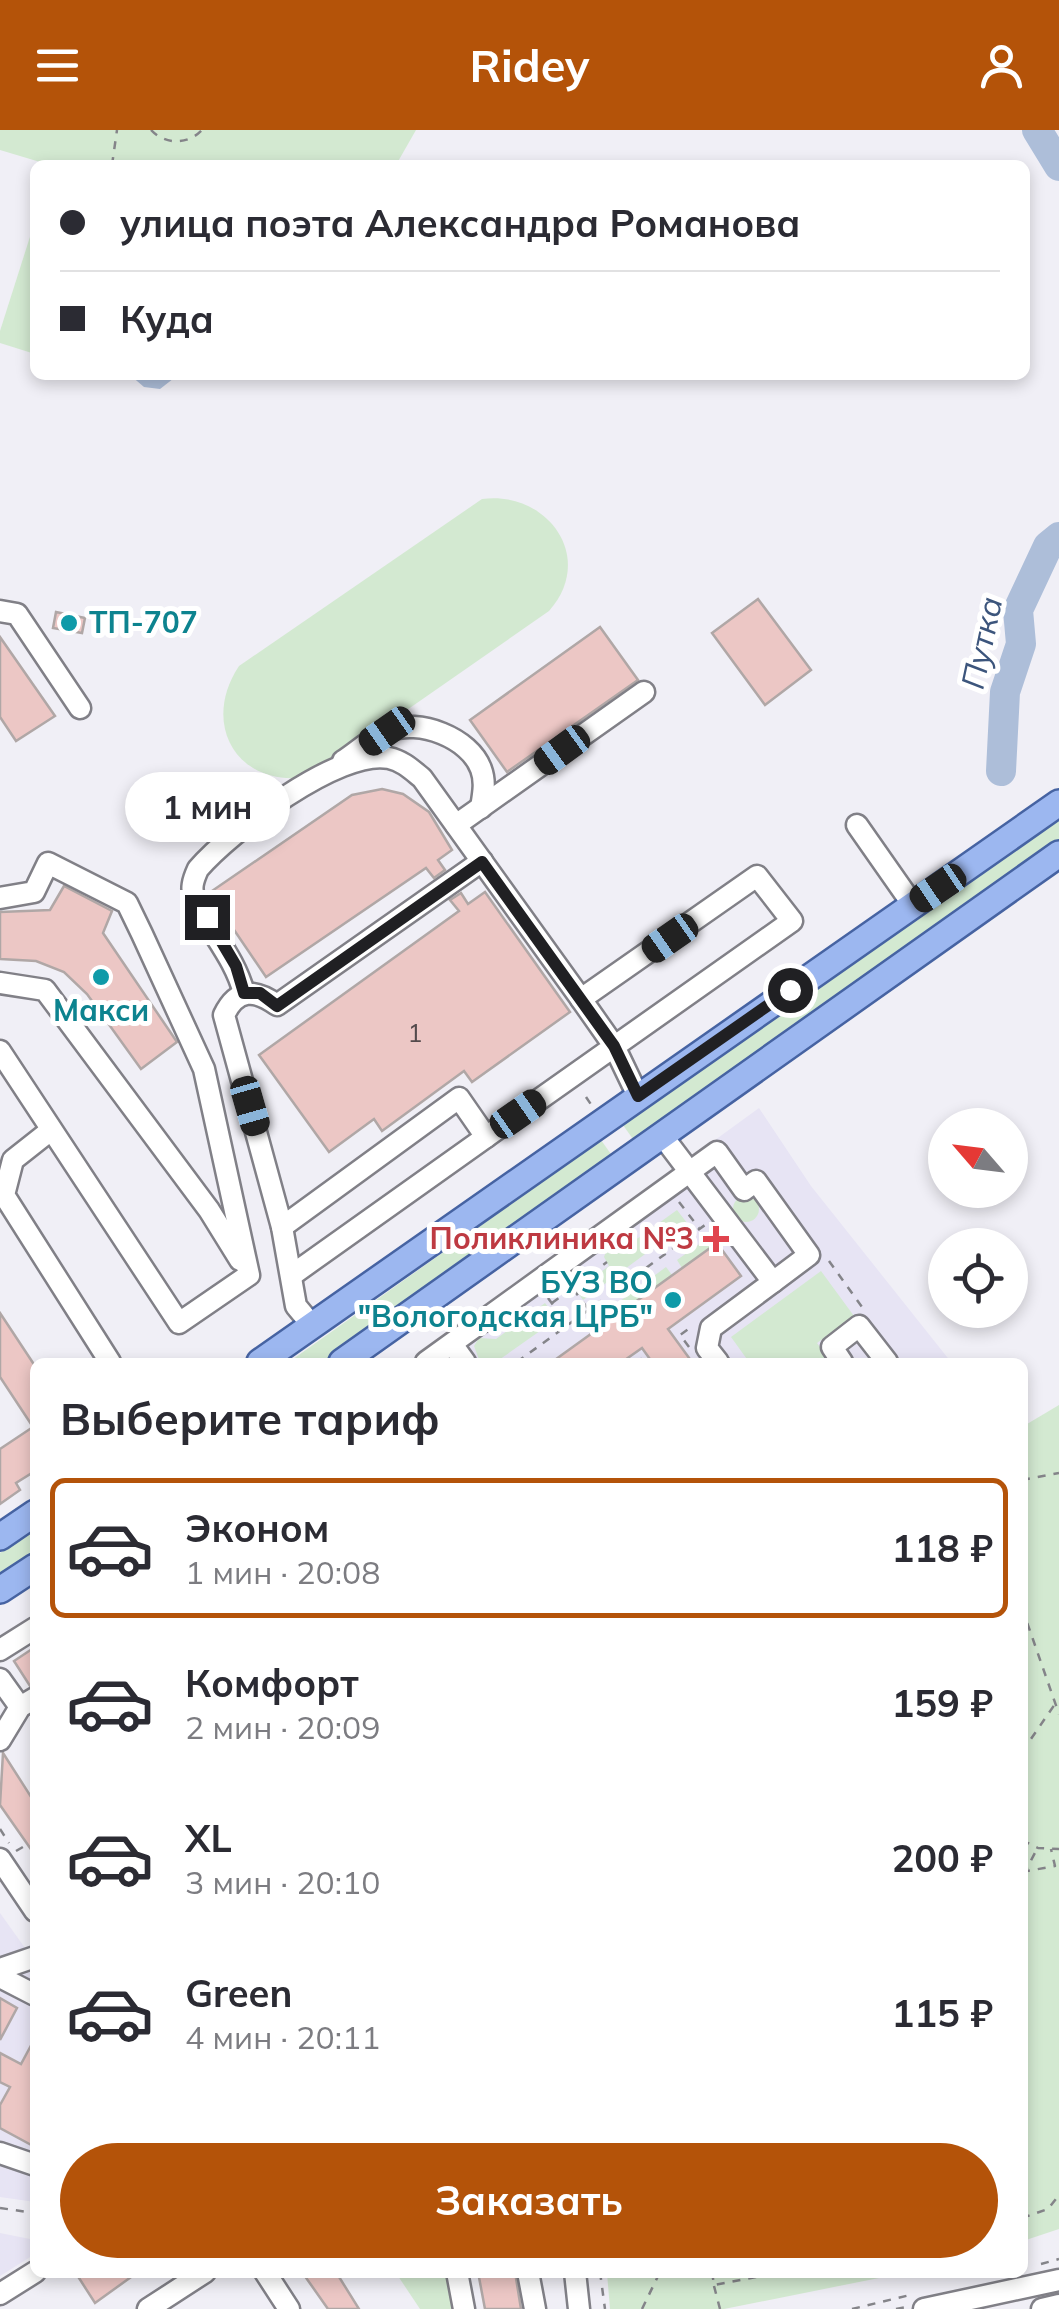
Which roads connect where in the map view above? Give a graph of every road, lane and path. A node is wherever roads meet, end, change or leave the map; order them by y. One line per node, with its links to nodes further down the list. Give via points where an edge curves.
1 (117, 130): 4 (path)
2 (150, 130): 3 (path, via 172,141)
3 (202, 130)
4 (113, 160)
5 (0, 611): 7 (street, via 17,614)
6 (644, 692): 10 (street)
7 (80, 708)
8 (338, 765): 10 (street, via 387,731 434,732 476,760 484,784); 12 (street, via 386,757 406,764); 18 (street, via 210,856 192,883)
9 (1059, 803): 16 (main road)
10 (481, 808): 12 (street)
11 (857, 825): 16 (street)
12 (456, 826): 14 (street)
13 (1059, 854): 24 (main road)
14 (482, 862): 18 (street, via 277,1006 260,993); 19 (street)
15 (0, 898): 33 (street, via 34,892 48,863 127,904 204,1070)
16 (913, 905): 22 (main road)
17 (0, 984): 33 (street, via 45,990 210,1210)
18 (244, 993): 29 (street, via 224,1016)
19 (581, 999): 20 (street); 20 (street, via 758,876 792,922)
20 (614, 1046): 22 (street); 25 (street)
21 (0, 1051): 23 (street)
22 (638, 1096): 41 (main road)
23 (51, 1130): 33 (street, via 178,1323); 47 (street, via 13,1160 4,1195)
24 (661, 1134): 26 (street); 46 (main road)
25 (486, 1137): 29 (street, via 459,1098); 34 (street)
26 (690, 1171): 27 (street); 36 (street); 36 (street, via 717,1152 744,1190 756,1181 809,1255)
27 (668, 1187): 30 (path); 35 (street)
28 (710, 1220): 30 (path)
29 (282, 1227): 34 (street)
30 (700, 1229): 39 (path)
31 (826, 1257): 40 (path)
32 (607, 1262): 37 (path)
33 (249, 1274)
34 (292, 1275): 41 (street, via 296,1306)
35 (537, 1282): 38 (path); 44 (street)
36 (773, 1282): 52 (street, via 711,1328 707,1348)
37 (572, 1288): 38 (path); 39 (path)
38 (552, 1303): 43 (path)
39 (588, 1310): 43 (path)
40 (869, 1317)
41 (311, 1324): 48 (main road)
42 (695, 1324): 45 (path, via 680,1335)
43 (568, 1325): 51 (path)
44 (452, 1344): 49 (street); 50 (street)
45 (690, 1349)
46 (370, 1355)
47 (107, 1358)
48 (265, 1358)
49 (432, 1358)
50 (462, 1358)
51 (523, 1358)
52 (715, 1358)
53 (839, 1358): 54 (street, via 832,1347 859,1326)
54 (884, 1358)
55 (1059, 1472): 56 (path)
56 (1028, 1479)
57 (30, 1517): 58 (main road)
58 (0, 1537)
59 (30, 1570): 60 (main road)
60 (0, 1590)
61 (1028, 1626): 67 (path)
62 (30, 1631): 63 (street)
63 (0, 1650)
64 (0, 1678): 65 (street)
65 (30, 1700)
66 (30, 1702): 69 (street)
67 (1054, 1704): 68 (path); 70 (path)
68 (1059, 1714)
69 (0, 1740)
70 (1028, 1743)
71 (1028, 1843): 73 (path)
72 (28, 1844): 76 (path)
73 (1038, 1848): 74 (path); 77 (path)
74 (1051, 1848): 75 (path); 78 (path, via 1056,1866)
75 (1059, 1849)
76 (8, 1855): 79 (street)
77 (1028, 1864)
78 (1028, 1870)
79 (30, 1901)
80 (30, 1959): 81 (street)
81 (0, 1973): 82 (street)
82 (30, 1992)
83 (0, 2153): 84 (street)
84 (30, 2163)
85 (1059, 2195): 88 (path, via 1048,2209)
86 (0, 2208): 87 (path)
87 (30, 2212)
88 (1028, 2216)
89 (30, 2275): 101 (street)
90 (197, 2278): 104 (street)
91 (268, 2278): 103 (street)
92 (458, 2278): 105 (street)
93 (529, 2278): 106 (street)
94 (576, 2278): 107 (street)
95 (601, 2278): 108 (path)
96 (657, 2278): 109 (path)
97 (713, 2278): 100 (path)
98 (751, 2278): 100 (path)
99 (1059, 2280): 111 (street)
100 (714, 2285): 110 (path)
101 (0, 2294)
102 (1059, 2305): 112 (street)
103 (284, 2307)
104 (148, 2309)
105 (464, 2309)
106 (535, 2309)
107 (580, 2309)
108 (605, 2309)
109 (642, 2309)
110 (720, 2309)
111 (924, 2309)
112 (1042, 2309)

